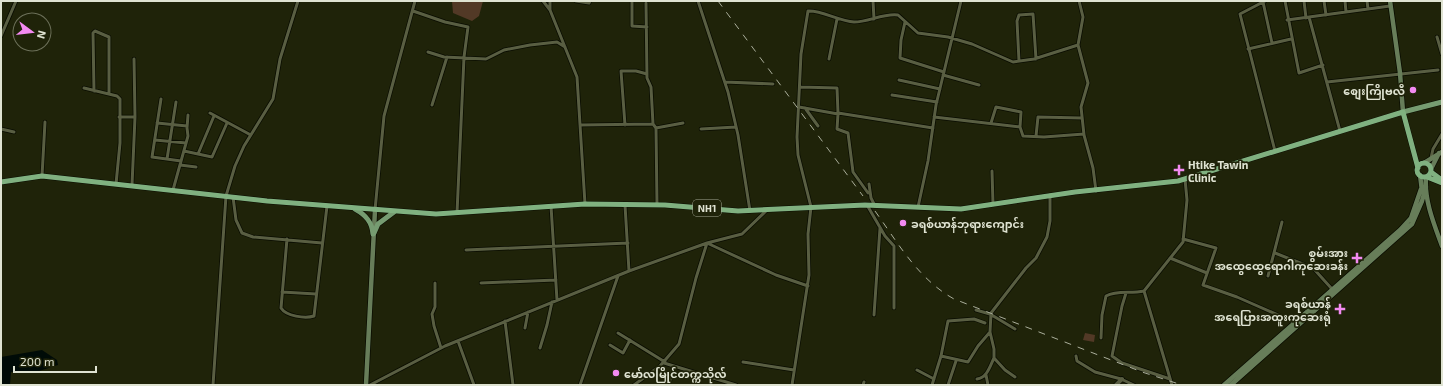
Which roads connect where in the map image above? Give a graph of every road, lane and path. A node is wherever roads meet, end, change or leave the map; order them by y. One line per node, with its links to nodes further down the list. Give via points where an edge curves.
1 (16, 1): 32 (street)
2 (298, 1): 99 (street, via 280,58 273,99)
3 (415, 1): 23 (street)
4 (543, 1): 22 (street)
5 (550, 1): 22 (street)
6 (576, 1): 7 (street)
7 (590, 1)
8 (632, 1): 31 (street, via 632,26)
9 (698, 1): 54 (street)
10 (873, 1): 28 (street)
11 (960, 1): 34 (street)
12 (1080, 1): 37 (street, via 1083,17)
13 (1264, 1): 36 (street); 39 (street, via 1240,14)
14 (1285, 1): 29 (street)
15 (1304, 1): 26 (street)
16 (1324, 1): 25 (street)
17 (1344, 1): 24 (street)
18 (1367, 1): 21 (street)
19 (646, 3): 31 (street)
20 (1390, 3): 21 (street); 50 (main road)
21 (1368, 9): 24 (street)
22 (550, 10): 38 (street)
23 (413, 11): 43 (street, via 468,27); 150 (street, via 384,116)
24 (1346, 12): 25 (street)
25 (1326, 15): 26 (street)
26 (1308, 17): 29 (street); 48 (street)
27 (837, 19): 28 (street, via 857,22); 46 (street); 59 (street, via 811,10 808,12)
28 (874, 19): 30 (street, via 896,15)
29 (1287, 20): 35 (street)
30 (905, 22): 34 (street, via 918,33); 52 (street, via 900,58)
31 (647, 27): 51 (street)
32 (1, 36)
33 (1437, 37): 41 (street)
34 (952, 38): 47 (street, via 994,52 1013,62); 52 (street)
35 (1291, 39): 36 (street); 48 (street, via 1299,72)
36 (1272, 43): 39 (street)
37 (1078, 45): 44 (street); 79 (street, via 1088,83 1081,107)
38 (565, 47): 43 (street, via 557,42 504,50 486,59); 87 (street, via 577,77)
39 (1248, 49): 107 (street)
40 (428, 52): 42 (street)
41 (1442, 54)
42 (447, 57): 43 (street); 68 (street)
43 (464, 57): 154 (street)
44 (1036, 58): 47 (street); 47 (street, via 1033,14 1019,15)
45 (134, 59): 77 (street)
46 (829, 59)
47 (1019, 62)
48 (1323, 65): 55 (street)
49 (1438, 70): 50 (street)
50 (1400, 73): 55 (street, via 1393,76); 71 (main road)
51 (647, 74): 86 (street, via 651,87); 88 (street, via 621,71)
52 (943, 74): 57 (street); 60 (street)
53 (899, 80): 60 (street)
54 (725, 82): 56 (street); 91 (street)
55 (1328, 82): 97 (street)
56 (773, 84)
57 (979, 85)
58 (84, 88): 61 (street)
59 (800, 88): 69 (street); 73 (street, via 837,88)
60 (940, 89): 66 (street)
61 (94, 91): 62 (street); 62 (street, via 95,31 109,37)
62 (109, 94): 76 (street, via 119,97)
63 (892, 95): 66 (street)
64 (161, 99): 81 (street)
65 (176, 102): 85 (street)
66 (937, 102): 78 (street)
67 (1442, 102): 71 (main road)
68 (432, 105)
69 (798, 107): 70 (street); 145 (street, via 798,155)
70 (805, 108): 73 (street); 90 (street)
71 (1403, 112): 97 (highway, NH1); 109 (highway)
72 (210, 113): 75 (street)
73 (838, 113): 95 (street); 132 (street, via 837,129 848,133 853,172)
74 (188, 116): 89 (street)
75 (214, 116): 82 (street); 110 (street)
76 (119, 117): 77 (street); 126 (street, via 120,143)
77 (135, 117): 128 (street)
78 (934, 117): 84 (street); 95 (street)
79 (1082, 118): 100 (street); 102 (street, via 1038,117)
80 (45, 122): 121 (street)
81 (157, 123): 85 (street); 103 (street)
82 (227, 123): 99 (street); 110 (street, via 213,156)
83 (683, 123): 93 (street)
84 (991, 123): 92 (street); 92 (street, via 996,107 1021,112)
85 (172, 124): 89 (street); 104 (street)
86 (653, 124): 88 (street); 93 (street)
87 (580, 125): 88 (street); 137 (street)
88 (625, 125)
89 (187, 126): 105 (street)
90 (818, 126)
91 (736, 127): 94 (street); 151 (street)
92 (1020, 127): 102 (street, via 1022,135)
93 (656, 128): 139 (street)
94 (701, 128)
95 (932, 128): 148 (street)
96 (1, 129): 98 (street)
97 (1340, 131): 107 (highway, NH1)
98 (14, 132)
99 (250, 134): 133 (street, via 235,166)
100 (1084, 134): 102 (street); 131 (street)
101 (1442, 134): 111 (street)
102 (1036, 136)
103 (155, 140): 104 (street); 112 (street, via 152,157)
104 (170, 142): 105 (street); 112 (street)
105 (186, 143): 106 (street)
106 (184, 151): 110 (street); 113 (street)
107 (1275, 151): 122 (highway, NH1)
108 (1440, 152): 111 (main road); 119 (main road)
109 (1414, 153): 114 (highway); 117 (highway)
110 (198, 154)
111 (1431, 158): 114 (main road)
112 (167, 159): 113 (street)
113 (181, 161): 115 (street)
114 (1424, 163): 117 (highway); 119 (highway, via 1427,164)
115 (180, 165): 116 (street); 130 (street)
116 (196, 168)
117 (1418, 168): 120 (highway)
118 (992, 171): 140 (street)
119 (1429, 174): 120 (highway); 123 (highway); 125 (highway); 129 (main road)
120 (1420, 175): 129 (main road)
121 (42, 176): 124 (highway, NH1); 126 (highway, NH1)
122 (1185, 179): 131 (highway, NH1); 159 (street, via 1187,200)
123 (1442, 180)
124 (1, 182)
125 (1442, 183)
126 (116, 184): 128 (highway, NH1)
127 (869, 184): 144 (street)
128 (132, 185): 130 (highway, NH1)
129 (1423, 188): 135 (main road); 146 (main road); 147 (main road)
130 (173, 190): 133 (highway, NH1)
131 (1096, 191): 134 (highway, NH1)
132 (868, 193)
133 (226, 196): 136 (highway, NH1); 217 (street)
134 (1050, 196): 140 (highway, NH1); 186 (street, via 1047,236 1036,258 1016,279)
135 (1424, 196): 146 (main road); 147 (main road)
136 (233, 197): 142 (highway, NH1); 158 (street, via 236,220 242,233 253,237)
137 (585, 204): 138 (highway, NH1); 143 (highway, NH1)
138 (625, 204): 139 (highway, NH1); 161 (street)
139 (657, 204): 151 (highway, NH1)
140 (993, 204): 148 (highway, NH1, via 952,209)
141 (866, 205): 144 (highway, NH1); 145 (highway, NH1); 156 (street)
142 (327, 206): 149 (highway, NH1); 160 (street)
143 (551, 206): 154 (highway, NH1); 163 (street)
144 (875, 206): 148 (highway, NH1)
145 (811, 207): 152 (highway, NH1); 175 (street)
146 (1418, 207): 147 (main road); 176 (main road, via 1400,230); 234 (main road, via 1412,224)
147 (1429, 207): 164 (main road)
148 (918, 208)
149 (356, 209): 150 (highway, NH1); 157 (main road, via 371,223)
150 (375, 210): 153 (highway, NH1); 157 (main road)
151 (750, 211): 152 (highway, NH1)
152 (766, 211): 162 (street, via 742,234)
153 (394, 212): 154 (highway, NH1); 157 (main road, via 378,224)
154 (457, 213)
155 (1282, 222): 166 (street)
156 (880, 228): 183 (street, via 895,249); 187 (street)
157 (374, 234): 218 (main road)
158 (287, 239): 160 (street); 178 (street)
159 (1183, 239): 167 (street); 169 (street, via 1216,248)
160 (322, 243): 180 (street)
161 (628, 243): 163 (street); 168 (street)
162 (707, 243): 168 (street); 175 (street, via 776,275); 205 (street, via 679,344)
163 (553, 246): 165 (street); 172 (street)
164 (1442, 246)
165 (466, 250)
166 (1275, 253): 171 (street); 176 (street, via 1313,268)
167 (1170, 258): 169 (street); 177 (street)
168 (629, 271): 170 (street)
169 (1207, 273): 189 (street, via 1203,285 1258,305)
170 (618, 276): 181 (street); 222 (street)
171 (1268, 276)
172 (556, 280): 174 (street); 181 (street)
173 (435, 283): 199 (street, via 435,307 432,314)
174 (481, 283)
175 (808, 286): 208 (street)
176 (1332, 289): 189 (main road)
177 (1144, 291): 179 (street); 214 (street)
178 (282, 292): 180 (street); 180 (street, via 283,311 295,316 310,317 314,316)
179 (1126, 293): 195 (street, via 1113,292 1106,296); 214 (street, via 1112,356 1122,363)
180 (316, 294)
181 (557, 300): 182 (street)
182 (552, 302): 185 (street); 200 (street)
183 (894, 308)
184 (976, 310): 186 (street)
185 (528, 312): 188 (street); 191 (street)
186 (990, 314): 192 (street); 193 (street)
187 (874, 315)
188 (505, 321): 196 (street); 221 (street)
189 (1294, 322): 233 (main road)
190 (985, 323): 201 (street, via 974,319 948,321)
191 (526, 328)
192 (1016, 329)
193 (990, 332): 203 (street); 204 (street, via 968,362)
194 (618, 333): 197 (street)
195 (1101, 338)
196 (458, 340): 199 (street); 220 (street)
197 (630, 340): 198 (street, via 623,352); 205 (street)
198 (610, 345)
199 (442, 348): 219 (street)
200 (540, 348)
201 (942, 356): 204 (street); 212 (street)
202 (1076, 356): 215 (street, via 1077,361 1095,372)
203 (994, 358): 210 (street); 211 (street, via 1004,370)
204 (956, 361): 228 (street)
205 (665, 362): 207 (street); 223 (street)
206 (743, 362): 208 (street)
207 (673, 366): 216 (street); 224 (street)
208 (794, 370): 226 (street)
209 (917, 370): 212 (street)
210 (986, 375): 213 (street, via 982,379); 229 (street)
211 (1015, 377)
212 (934, 379): 227 (street)
213 (977, 379)
214 (1170, 379): 232 (street)
215 (1122, 380): 230 (street); 231 (street)
216 (730, 384): 225 (street)
217 (213, 385)
218 (366, 385)
219 (370, 385)
220 (474, 385)
221 (513, 385)
222 (580, 385)
223 (634, 385)
224 (669, 385)
225 (736, 385)
226 (792, 385)
227 (932, 385)
228 (948, 385)
229 (988, 385)
230 (1116, 385)
231 (1134, 385)
232 (1172, 385)
233 (1224, 385)
234 (1231, 385)

